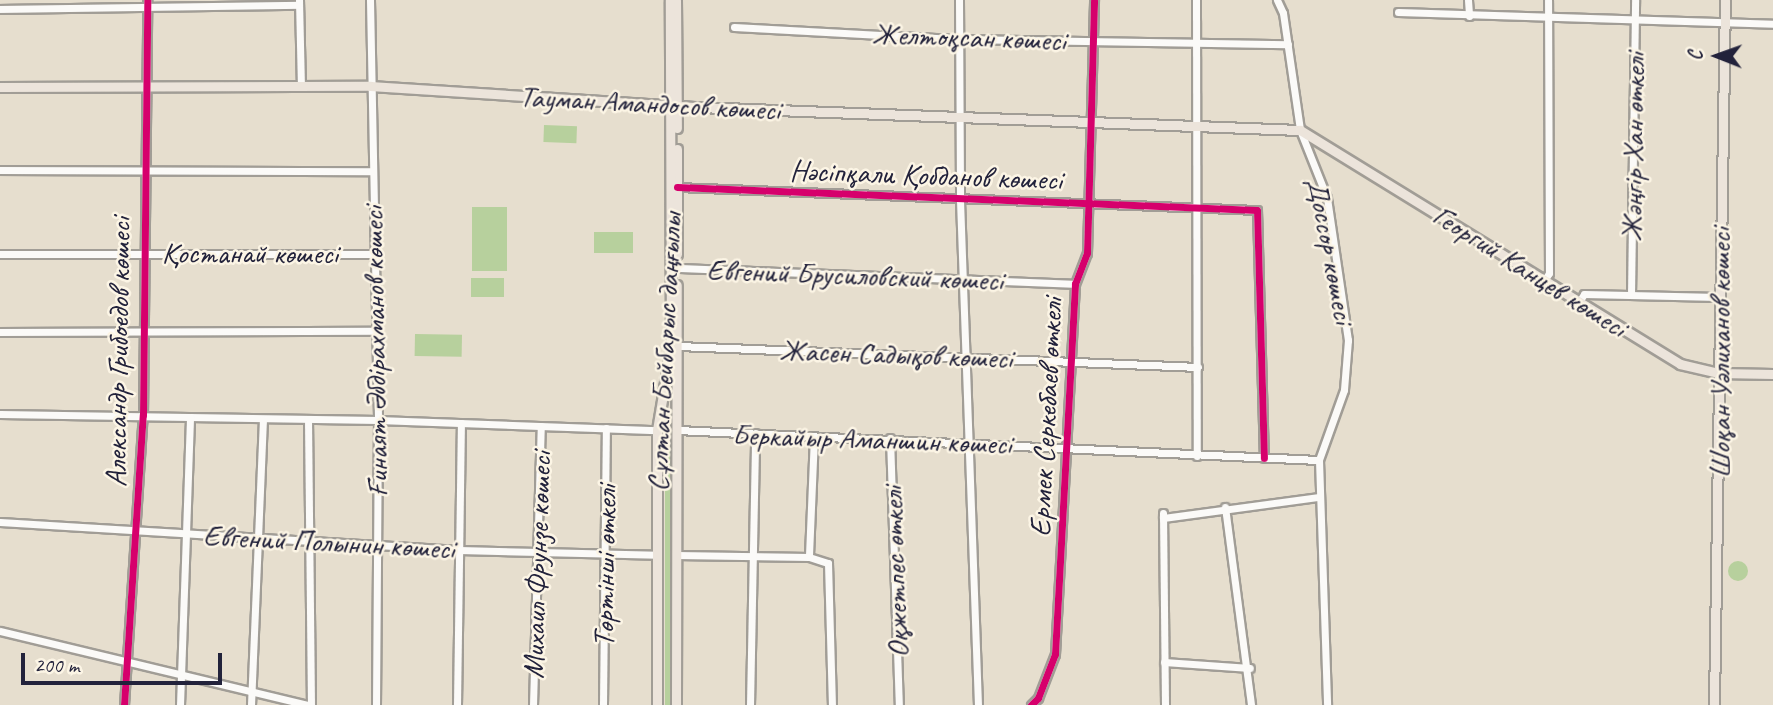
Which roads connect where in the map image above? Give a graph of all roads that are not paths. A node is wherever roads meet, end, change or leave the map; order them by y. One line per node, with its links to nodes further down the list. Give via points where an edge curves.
1 (370, 0): 28 (street, Ғинаят Әбдірахманов көшесі)
2 (670, 0): 30 (main road, Сұлтан Бейбарыс даңғылы)
3 (676, 0): 30 (main road, Сұлтан Бейбарыс даңғылы)
4 (959, 0): 22 (street)
5 (1094, 0): 23 (street, Ермек Серкебаев өткелі)
6 (1196, 0): 24 (street)
7 (1277, 0): 25 (street, Доссор көшесі)
8 (1468, 0): 16 (street)
9 (1548, 0): 17 (street)
10 (1635, 0): 18 (street, Жәңгір Хан өткелі)
11 (1725, 0): 19 (main road, Шоқан Уәлиханов көшесі)
12 (299, 3): 13 (street); 27 (street)
13 (147, 4): 14 (street); 26 (street, Александр Грибоедов көшесі)
14 (0, 9)
15 (1398, 12): 16 (street)
16 (1468, 16): 17 (street)
17 (1548, 16): 18 (street); 51 (street, via 1549,273)
18 (1634, 17): 19 (street); 53 (street, Жәңгір Хан өткелі)
19 (1725, 22): 20 (street); 54 (main road, Шоқан Уәлиханов көшесі)
20 (1773, 24)
21 (734, 27): 22 (street, Желтоқсан көшесі)
22 (959, 39): 23 (street, Желтоқсан көшесі); 34 (street)
23 (1092, 41): 24 (street, Желтоқсан көшесі); 36 (street, Ермек Серкебаев өткелі)
24 (1196, 44): 25 (street, Желтоқсан көшесі); 37 (street)
25 (1288, 44): 38 (street, Доссор көшесі)
26 (146, 85): 27 (main road, Тауман Амандосов көшесі); 29 (main road, Тауман Амандосов көшесі); 39 (street, Александр Грибоедов көшесі)
27 (301, 85): 28 (main road, Тауман Амандосов көшесі)
28 (370, 86): 31 (main road, Тауман Амандосов көшесі); 41 (street, Ғинаят Әбдірахманов көшесі)
29 (0, 87)
30 (673, 87): 31 (main road, via 659,100); 32 (main road, Сұлтан Бейбарыс даңғылы); 33 (main road)
31 (644, 103): 32 (main road, Тауман Амандосов көшесі); 35 (main road)
32 (674, 105): 33 (main road, Тауман Амандосов көшесі); 35 (main road, Сұлтан Бейбарыс даңғылы)
33 (698, 107): 34 (main road, Тауман Амандосов көшесі); 35 (main road)
34 (959, 118): 36 (main road, Тауман Амандосов көшесі); 43 (street)
35 (674, 122): 42 (main road, Сұлтан Бейбарыс даңғылы); 66 (main road, Сұлтан Бейбарыс даңғылы, via 670,346)
36 (1091, 122): 37 (main road, Тауман Амандосов көшесі); 44 (street, Ермек Серкебаев өткелі)
37 (1197, 126): 38 (main road, Тауман Амандосов көшесі); 45 (street)
38 (1300, 130): 51 (main road, Георгий Канцев көшесі, via 1333,145); 85 (street, Доссор көшесі, via 1327,198 1348,340 1344,390)
39 (145, 169): 40 (street); 41 (street); 46 (street, Александр Грибоедов көшесі)
40 (0, 170)
41 (372, 171): 48 (street, Ғинаят Әбдірахманов көшесі)
42 (677, 187): 43 (street, Нәсіпқали Қобданов көшесі); 49 (main road, Сұлтан Бейбарыс даңғылы)
43 (960, 201): 44 (street, Нәсіпқали Қобданов көшесі); 50 (street)
44 (1089, 204): 45 (street, Нәсіпқали Қобданов көшесі); 52 (street, Ермек Серкебаев өткелі, via 1087,253)
45 (1194, 208): 62 (street); 84 (street, Нәсіпқали Қобданов көшесі, via 1257,210)
46 (144, 253): 47 (street, Қостанай көшесі); 48 (street, Қостанай көшесі); 58 (street, Александр Грибоедов көшесі)
47 (0, 254)
48 (375, 254): 56 (street, Ғинаят Әбдірахманов көшесі)
49 (677, 268): 50 (street, Евгений Брусиловский көшесі); 59 (main road, Сұлтан Бейбарыс даңғылы)
50 (964, 279): 52 (street, Евгений Брусиловский көшесі); 60 (street)
51 (1544, 281): 55 (main road, Георгий Канцев көшесі)
52 (1075, 284): 61 (street, Ермек Серкебаев өткелі)
53 (1631, 295): 54 (street); 55 (street, via 1584,294)
54 (1719, 297): 63 (main road, Шоқан Уәлиханов көшесі)
55 (1579, 302): 63 (main road, Георгий Канцев көшесі, via 1680,364)
56 (376, 331): 58 (street); 72 (street, Ғинаят Әбдірахманов көшесі)
57 (0, 332): 58 (street)
58 (145, 332): 68 (street, Александр Грибоедов көшесі)
59 (678, 346): 60 (street, Жасен Садықов көшесі); 65 (main road, Сұлтан Бейбарыс даңғылы)
60 (966, 357): 61 (street, Жасен Садықов көшесі); 81 (street)
61 (1072, 359): 62 (street, Жасен Садықов көшесі); 82 (street, Ермек Серкебаев өткелі)
62 (1198, 367): 83 (street)
63 (1718, 373): 64 (main road, Георгий Канцев көшесі); 125 (main road, Шоқан Уәлиханов көшесі)
64 (1773, 374)
65 (676, 411): 66 (main road); 77 (main road, Сұлтан Бейбарыс даңғылы)
66 (660, 412): 76 (main road, Сұлтан Бейбарыс даңғылы)
67 (0, 414): 68 (street)
68 (143, 415): 69 (street); 89 (street, Александр Грибоедов көшесі)
69 (190, 417): 70 (street); 90 (street)
70 (263, 419): 71 (street); 91 (street)
71 (308, 419): 72 (street); 92 (street)
72 (378, 420): 73 (street); 93 (street, Ғинаят Әбдірахманов көшесі)
73 (461, 423): 74 (street); 94 (street)
74 (541, 426): 75 (street); 95 (street, Михаил Фрунзе көшесі)
75 (607, 428): 76 (street); 96 (street, Төртінші өткелі)
76 (657, 430): 97 (main road, Сұлтан Бейбарыс даңғылы)
77 (677, 430): 78 (street, Беркайыр Аманшин көшесі); 98 (main road, Сұлтан Бейбарыс даңғылы)
78 (755, 433): 79 (street, Беркайыр Аманшин көшесі); 99 (street)
79 (814, 436): 80 (street, Беркайыр Аманшин көшесі); 100 (street)
80 (890, 438): 81 (street, Беркайыр Аманшин көшесі); 119 (street, Оқжетпес өткелі)
81 (970, 444): 82 (street, Беркайыр Аманшин көшесі); 120 (street)
82 (1067, 446): 83 (street, Беркайыр Аманшин көшесі); 121 (street, Ермек Серкебаев өткелі, via 1055,654)
83 (1197, 456): 84 (street, Беркайыр Аманшин көшесі)
84 (1264, 458): 85 (street, Беркайыр Аманшин көшесі)
85 (1319, 460): 86 (street, Доссор көшесі)
86 (1318, 497): 87 (street); 124 (street, Доссор көшесі)
87 (1225, 507): 103 (street, via 1163,516); 104 (street)
88 (0, 522): 89 (street, Евгений Полынин көшесі)
89 (135, 530): 90 (street, Евгений Полынин көшесі); 102 (street, Александр Грибоедов көшесі)
90 (186, 533): 91 (street, Евгений Полынин көшесі); 105 (street)
91 (260, 538): 92 (street, Евгений Полынин көшесі); 106 (street)
92 (309, 541): 93 (street, Евгений Полынин көшесі); 110 (street)
93 (376, 545): 94 (street, Евгений Полынин көшесі); 111 (street, Ғинаят Әбдірахманов көшесі)
94 (459, 550): 95 (street, Евгений Полынин көшесі); 112 (street)
95 (537, 552): 96 (street, Евгений Полынин көшесі); 113 (street, Михаил Фрунзе көшесі)
96 (605, 554): 97 (street, Евгений Полынин көшесі); 114 (street, Төртінші өткелі)
97 (657, 555): 115 (main road, Сұлтан Бейбарыс даңғылы)
98 (676, 555): 99 (street); 116 (main road, Сұлтан Бейбарыс даңғылы)
99 (750, 557): 100 (street); 117 (street)
100 (808, 557): 118 (street, via 828,563)
101 (0, 631): 102 (street)
102 (127, 662): 105 (street); 107 (street, Александр Грибоедов көшесі)
103 (1164, 662): 104 (street); 122 (street)
104 (1250, 668): 123 (street)
105 (181, 674): 106 (street); 108 (street)
106 (252, 692): 109 (street); 110 (street)
107 (124, 705)
108 (180, 705)
109 (251, 705)
110 (309, 705)
111 (376, 705)
112 (457, 705)
113 (533, 705)
114 (603, 705)
115 (657, 705)
116 (676, 705)
117 (750, 705)
118 (832, 705)
119 (899, 705)
120 (978, 705)
121 (1031, 705)
122 (1165, 705)
123 (1251, 705)
124 (1328, 705)
125 (1714, 705)

